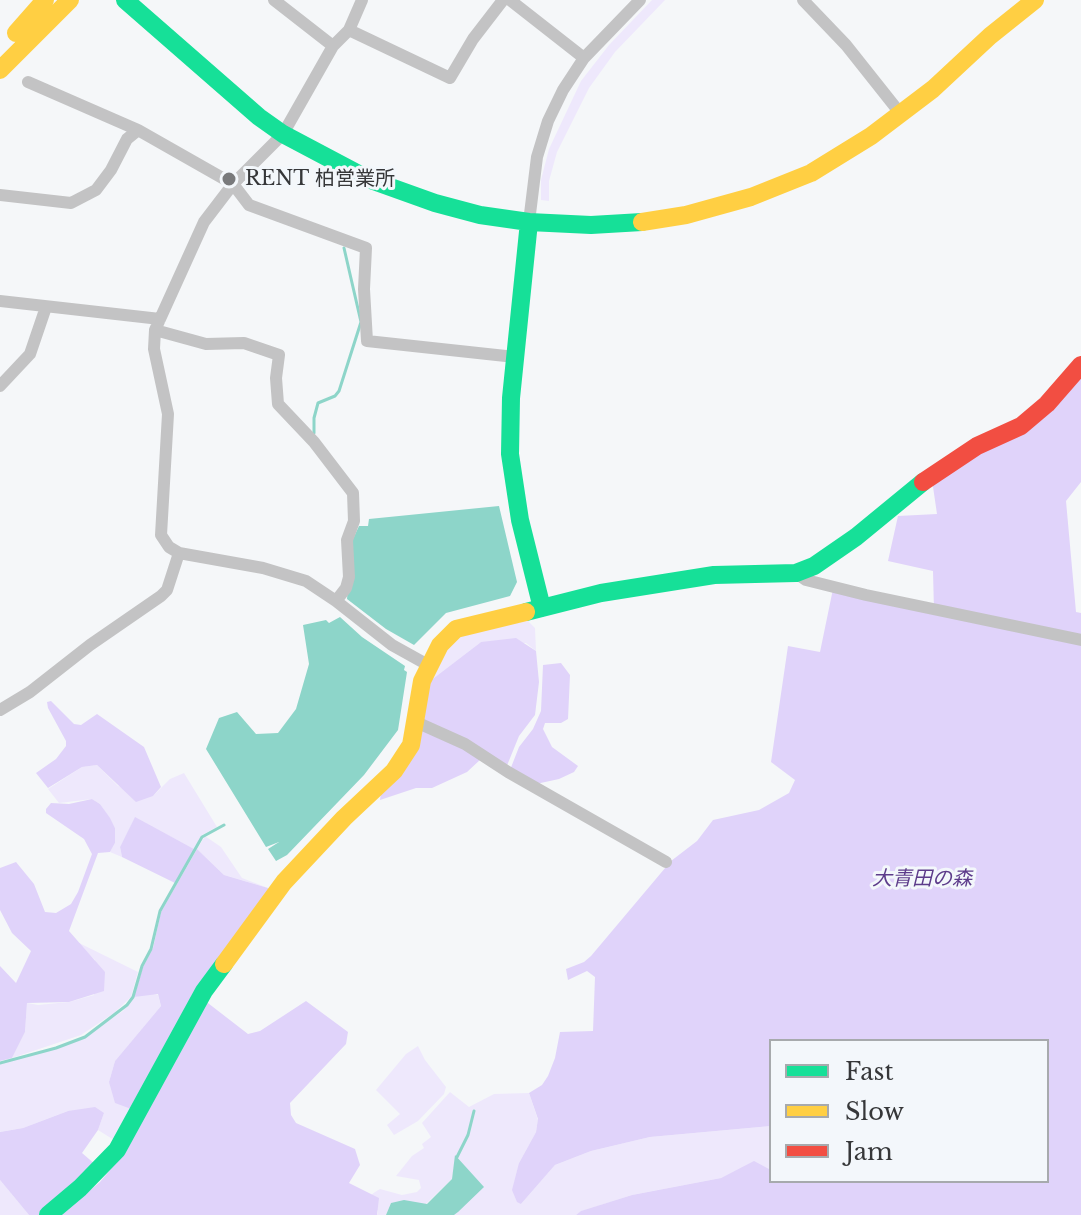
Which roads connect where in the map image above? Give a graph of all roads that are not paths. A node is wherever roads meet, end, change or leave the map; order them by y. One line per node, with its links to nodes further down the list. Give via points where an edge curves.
1 (45, 0): 13 (main road)
2 (70, 0): 15 (main road)
3 (125, 0): 19 (main road)
4 (274, 0): 12 (street)
5 (362, 0): 11 (street)
6 (503, 0): 11 (street, via 450,78)
7 (510, 0): 14 (street)
8 (640, 0): 14 (street)
9 (803, 0): 17 (street)
10 (1035, 0): 17 (main road)
11 (349, 30): 12 (street)
12 (333, 46): 19 (street)
13 (0, 49)
14 (584, 58): 23 (street, via 548,121 537,157)
15 (0, 70)
16 (28, 82): 18 (street)
17 (900, 113): 23 (main road, via 811,173 718,207 610,225)
18 (138, 130): 20 (street); 21 (street, via 96,190 71,203)
19 (283, 134): 20 (street); 23 (main road, via 393,189 457,210)
20 (233, 184): 26 (street, via 204,222); 27 (street, via 249,205 366,248 367,341)
21 (0, 195): 22 (street)
22 (0, 204)
23 (529, 222): 27 (main road)
24 (0, 301): 25 (street)
25 (46, 307): 26 (street); 29 (street, via 30,354)
26 (157, 325): 30 (street, via 154,349 168,414 161,535); 32 (street, via 206,344 244,343 279,355 278,404 353,493 349,577)
27 (515, 357): 33 (main road, via 510,454)
28 (1081, 365): 31 (main road, via 1021,426 957,458 826,559)
29 (0, 386)
30 (179, 553): 32 (street, via 295,577); 36 (street, via 161,596)
31 (796, 573): 33 (main road, via 714,575); 34 (street, via 866,595)
32 (336, 601): 35 (street, via 392,645)
33 (542, 608): 35 (main road, via 456,629)
34 (1081, 640)
35 (428, 665): 37 (main road)
36 (0, 710)
37 (416, 722): 38 (street, via 465,744); 39 (main road, via 411,745 394,771 298,865 217,970 117,1150)
38 (666, 862)
39 (48, 1215)

